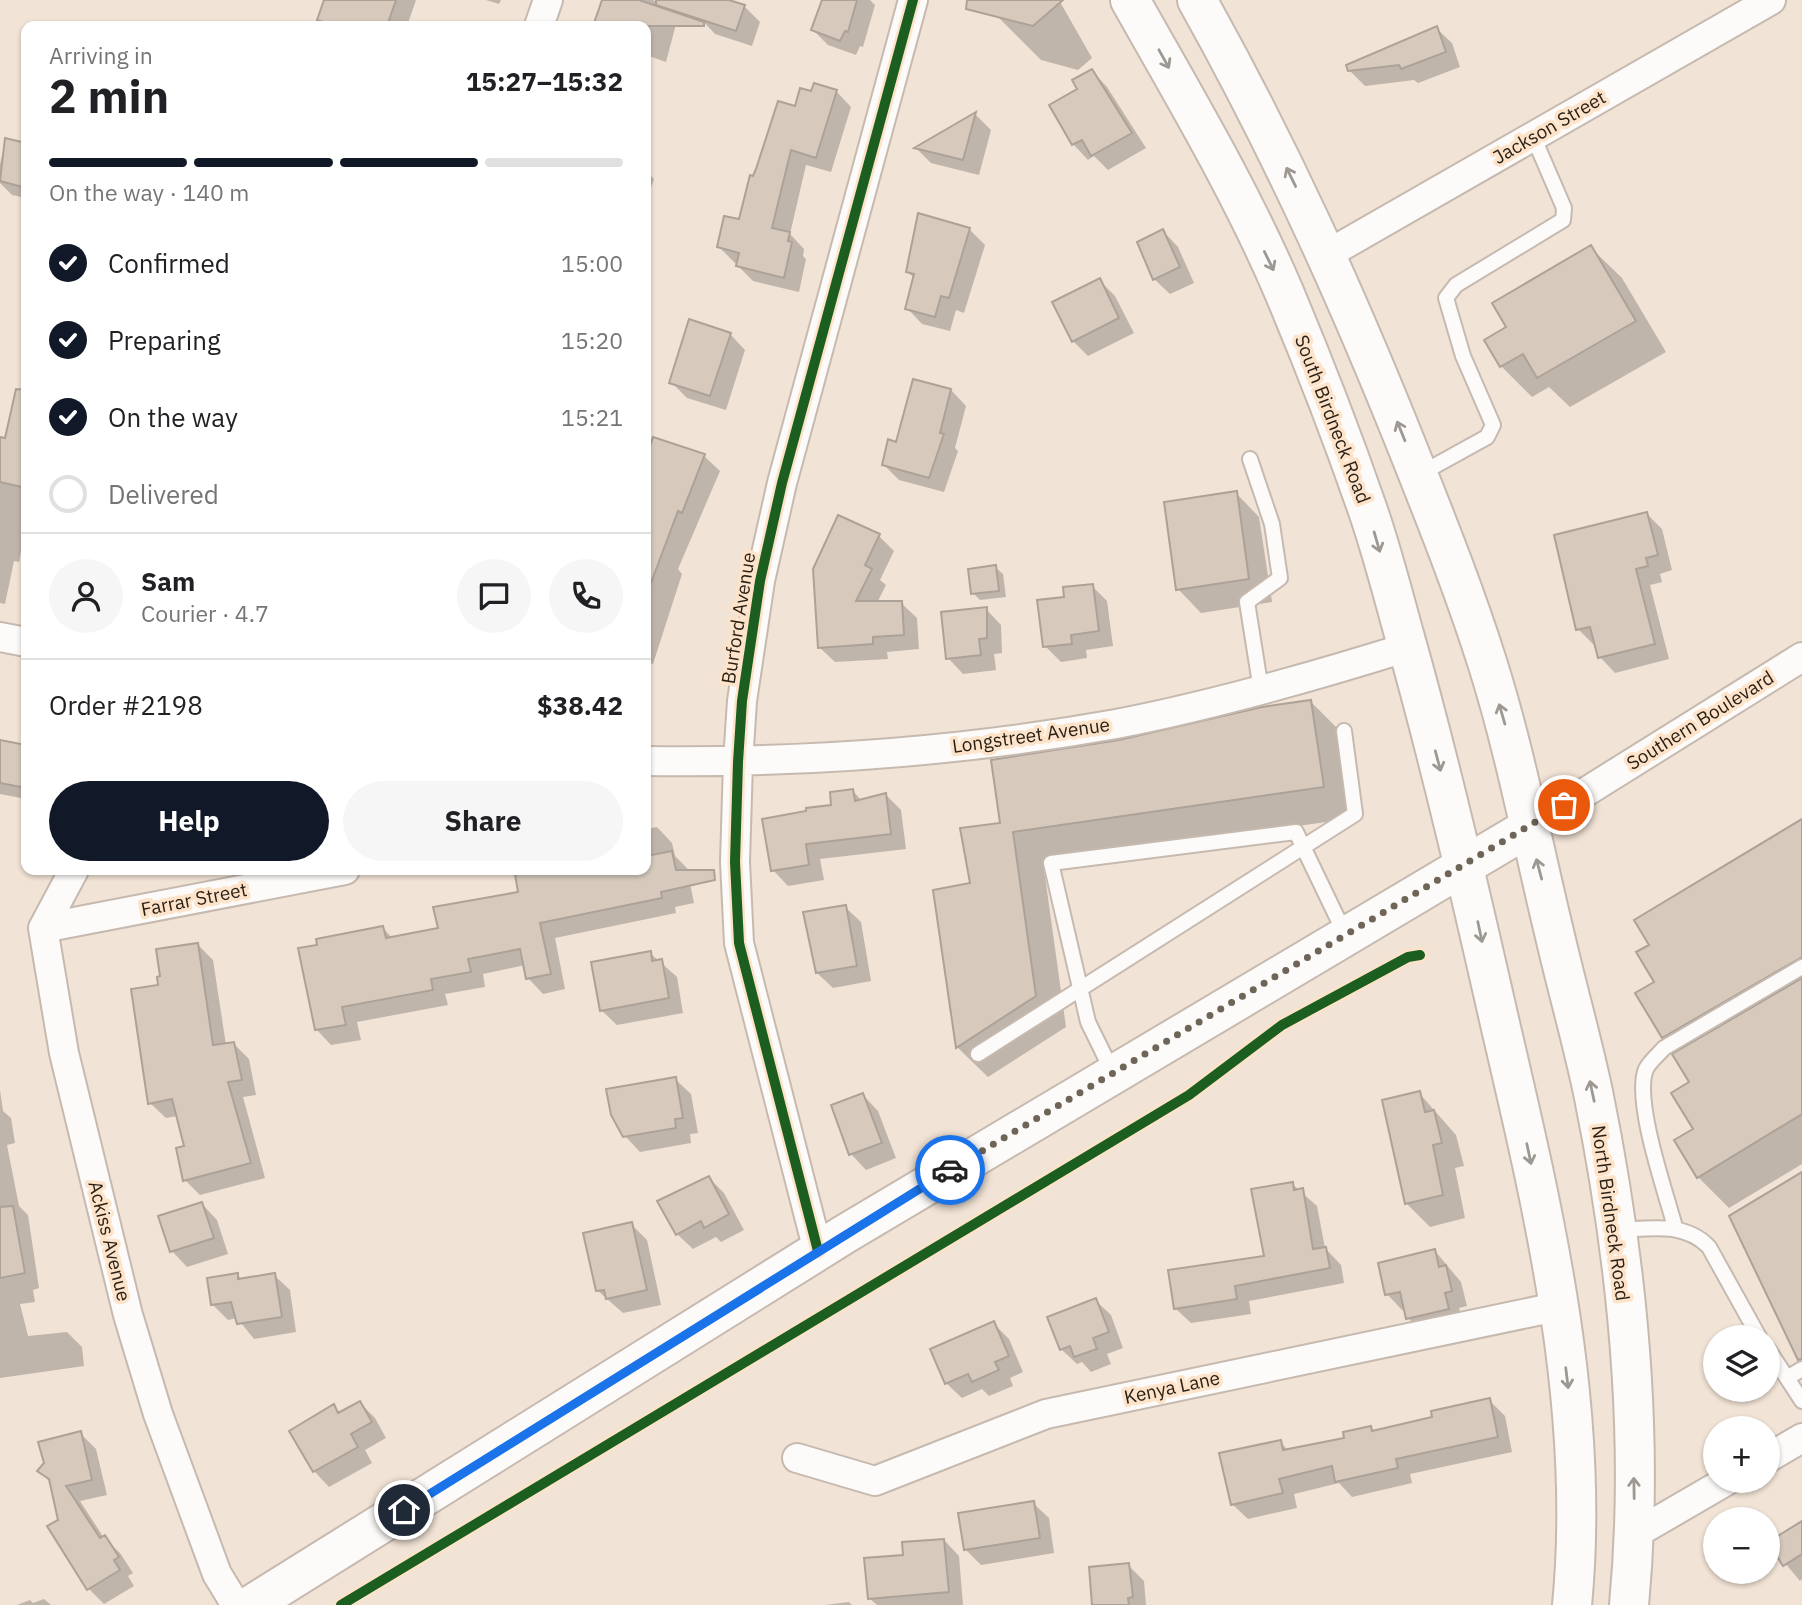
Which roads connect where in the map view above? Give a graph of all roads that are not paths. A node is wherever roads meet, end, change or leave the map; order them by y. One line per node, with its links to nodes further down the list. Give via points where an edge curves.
1 (548, 0): 6 (street)
2 (913, 0): 18 (street, Burford Avenue, via 782,483 760,581)
3 (1130, 0): 13 (main road, South Birdneck Road, one-way to 13, via 1214,149 1283,290 1368,509)
4 (1197, 0): 8 (main road, one-way to 4)
5 (1771, 0): 7 (street, Jackson Street)
6 (540, 21)
7 (1533, 136): 8 (street, Jackson Street); 10 (lane, via 1564,208 1563,220 1456,285 1446,298 1463,356 1493,425 1487,437)
8 (1328, 254): 10 (main road, one-way to 8)
9 (1250, 459): 15 (lane, via 1272,524 1280,578 1247,602)
10 (1418, 475): 19 (main road, one-way to 10, via 1488,663)
11 (0, 637): 12 (street)
12 (21, 641)
13 (1408, 647): 15 (street, Longstreet Avenue); 21 (main road, South Birdneck Road, one-way to 21)
14 (1802, 657): 19 (street, Southern Boulevard)
15 (1261, 691): 18 (street, Longstreet Avenue, via 1116,723 989,743 860,757)
16 (1344, 731): 20 (lane, via 1355,814)
17 (651, 761): 18 (street, Longstreet Avenue)
18 (738, 762): 32 (street, Burford Avenue, via 738,943)
19 (1528, 828): 21 (main road); 31 (main road, North Birdneck Road, one-way to 19, via 1593,1094)
20 (1304, 849): 25 (lane); 27 (lane); 27 (lane, via 1296,832 1051,863)
21 (1466, 865): 25 (main road); 33 (main road, one-way to 33, via 1545,1227)
22 (71, 875): 24 (street)
23 (319, 875): 24 (street, Farrar Street)
24 (43, 928): 44 (street, Ackiss Avenue, via 64,1053 128,1315 158,1414 217,1574)
25 (1346, 935): 29 (main road)
26 (1802, 967): 30 (lane, via 1664,1048 1647,1068 1643,1090 1646,1116)
27 (1079, 990): 28 (lane); 29 (lane, via 1088,1022)
28 (978, 1054)
29 (1114, 1073): 32 (main road)
30 (1675, 1227): 31 (lane); 34 (lane, via 1698,1236 1709,1247)
31 (1616, 1230): 43 (main road, North Birdneck Road, one-way to 31, via 1632,1374)
32 (818, 1251): 45 (main road)
33 (1556, 1307): 41 (street, Kenya Lane, via 1046,1414 875,1481); 46 (main road, one-way to 46, via 1577,1501)
34 (1752, 1325)
35 (1780, 1367): 37 (lane)
36 (1802, 1369): 37 (lane)
37 (1787, 1378): 38 (lane)
38 (1802, 1401)
39 (1802, 1438): 40 (street)
40 (1780, 1451)
41 (797, 1458)
42 (1706, 1493): 43 (street)
43 (1635, 1534): 47 (main road, North Birdneck Road)
44 (236, 1605)
45 (251, 1605)
46 (1572, 1605)
47 (1629, 1605)

